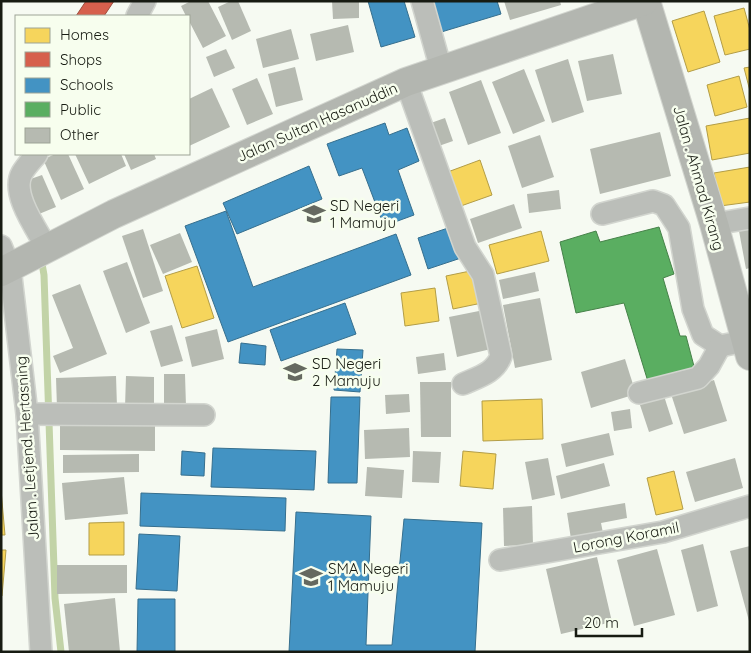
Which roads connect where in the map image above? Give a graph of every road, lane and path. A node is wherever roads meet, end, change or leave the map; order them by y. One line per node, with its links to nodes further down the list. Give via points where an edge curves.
1 (145, 1): 4 (street)
2 (422, 1): 5 (street)
3 (645, 1): 5 (main road, Jalan Sultan Hasanuddin); 10 (main road, Jalan . Ahmad Kirang)
4 (137, 15)
5 (441, 69): 6 (main road, Jalan Sultan Hasanuddin)
6 (406, 82): 11 (main road, Jalan Sultan Hasanuddin); 13 (street, via 465,247 483,275 501,356 492,371)
7 (36, 155): 11 (street, via 22,174 20,196 27,212)
8 (602, 214): 12 (street, via 653,200 664,205 679,228 693,309 703,335)
9 (750, 218): 10 (street)
10 (714, 224): 12 (main road, Jalan . Ahmad Kirang)
11 (21, 258): 15 (street, Jalan . Letjend. Hertasning)
12 (738, 348): 14 (street, via 709,366 698,378)
13 (463, 384)
14 (639, 393)
15 (27, 414): 16 (street); 19 (street, Jalan . Letjend. Hertasning)
16 (204, 415)
17 (750, 506): 18 (street, Lorong Koramil, via 663,532)
18 (500, 560)
19 (41, 652)

